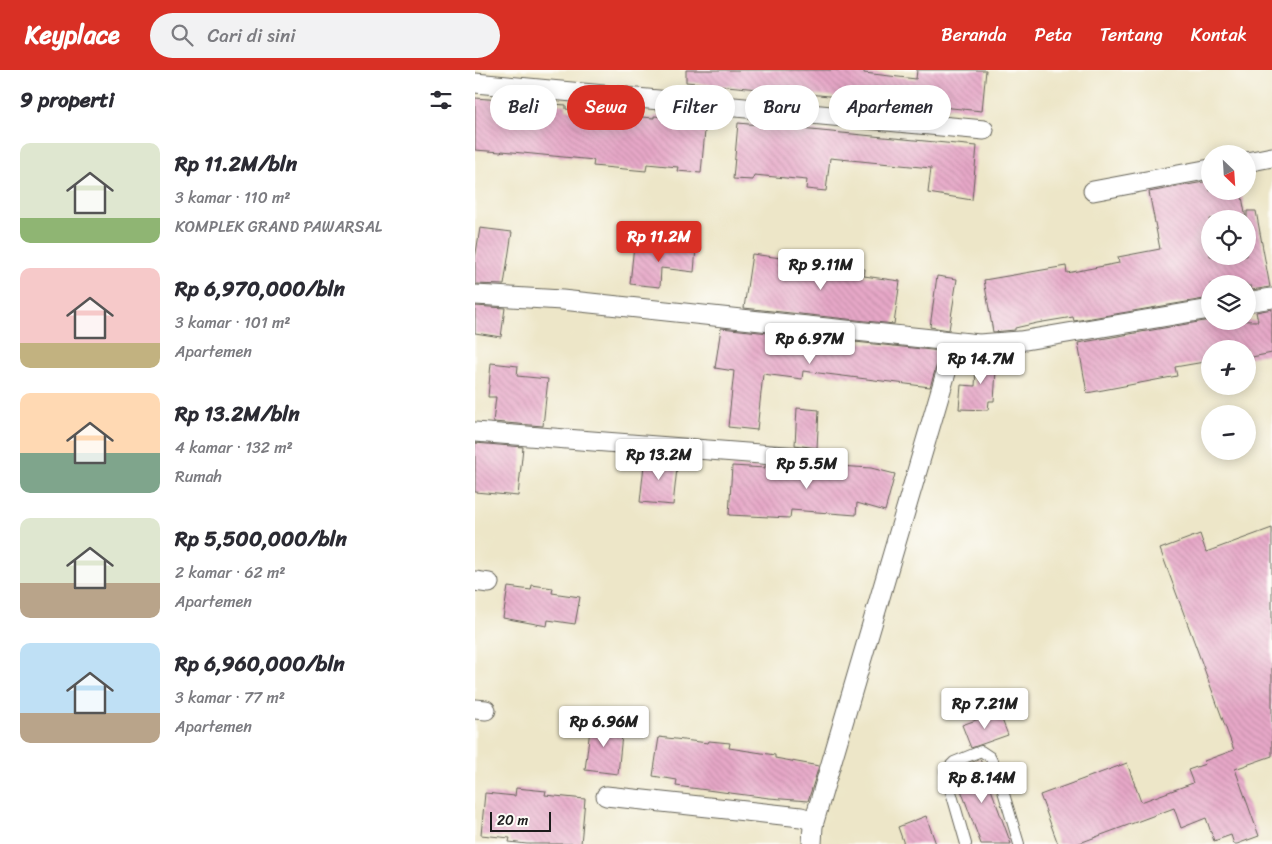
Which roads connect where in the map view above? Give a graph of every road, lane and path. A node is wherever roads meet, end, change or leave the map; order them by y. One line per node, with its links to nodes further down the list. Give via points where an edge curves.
1 (475, 83): 2 (street)
2 (984, 130)
3 (1272, 157): 4 (street)
4 (1256, 160)
5 (1201, 171): 6 (street)
6 (1093, 191)
7 (475, 295): 11 (street, via 562,300)
8 (1272, 298): 9 (street)
9 (1256, 301)
10 (1201, 311): 11 (street, via 1020,341)
11 (955, 342): 15 (street)
12 (475, 432): 13 (street)
13 (813, 458)
14 (606, 796): 15 (street, via 801,817)
15 (813, 825): 16 (street)
16 (812, 844)
17 (966, 844): 18 (lane, via 945,771 954,762 981,752 990,757 997,770)
18 (1019, 844)

